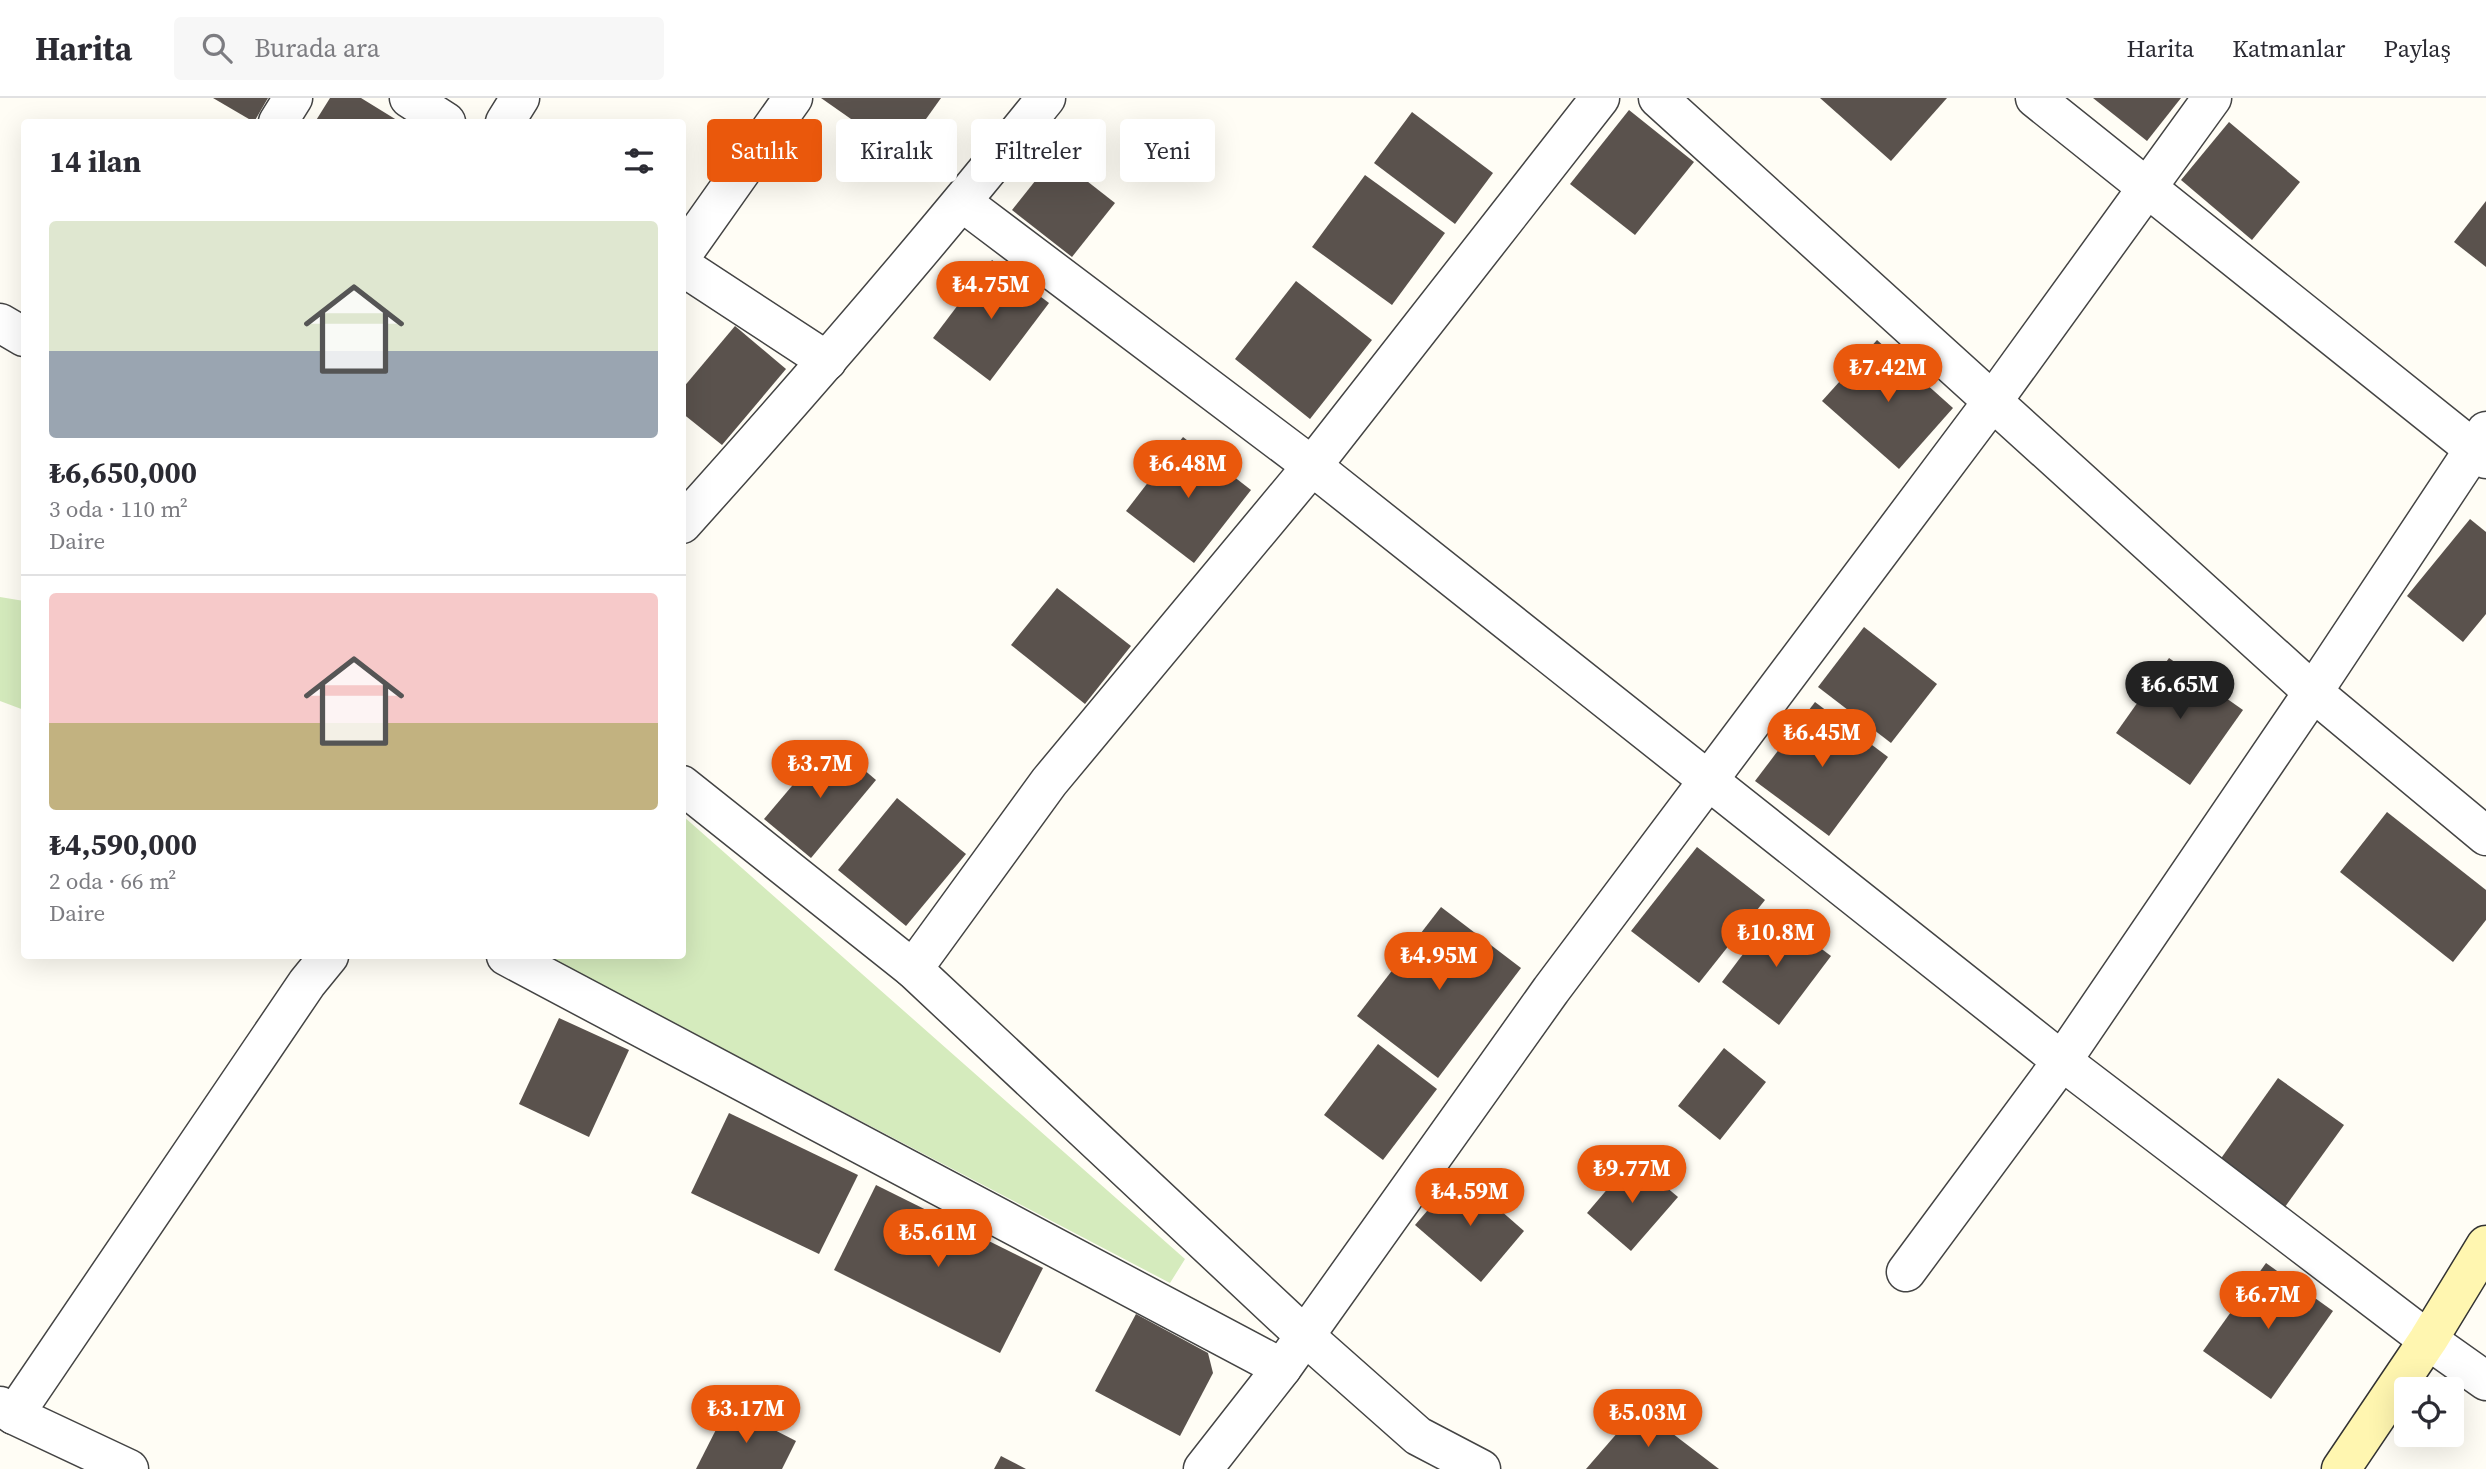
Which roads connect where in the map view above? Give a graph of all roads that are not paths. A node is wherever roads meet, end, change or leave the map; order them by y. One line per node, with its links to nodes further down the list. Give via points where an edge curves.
1 (293, 98): 10 (street)
2 (410, 98): 11 (street)
3 (520, 98): 12 (street)
4 (793, 98): 15 (street)
5 (1046, 98): 14 (street)
6 (1600, 98): 22 (street)
7 (1658, 98): 20 (street)
8 (2035, 98): 13 (street)
9 (2212, 98): 13 (street)
10 (280, 119)
11 (442, 119)
12 (507, 119)
13 (2147, 186): 20 (street); 21 (street)
14 (962, 202): 19 (street); 22 (street)
15 (686, 250)
16 (686, 269): 19 (street)
17 (0, 323): 18 (street)
18 (21, 335)
19 (827, 361): 23 (street)
20 (1992, 402): 24 (street); 25 (street)
21 (2482, 446): 24 (street)
22 (1312, 466): 25 (street); 30 (street, via 1049,782)
23 (686, 520)
24 (2314, 692): 27 (street); 31 (street)
25 (1708, 780): 31 (street); 34 (street, via 1551,990)
26 (686, 788): 30 (street)
27 (2486, 836)
28 (327, 959): 38 (street)
29 (512, 959): 36 (street)
30 (913, 969): 34 (street)
31 (2062, 1061): 33 (street); 35 (street)
32 (2486, 1245): 35 (street)
33 (1906, 1272)
34 (1305, 1336): 36 (street); 41 (street, via 1418,1436)
35 (2428, 1340): 37 (street); 42 (street)
36 (1282, 1368): 40 (street)
37 (2486, 1381)
38 (7, 1410): 39 (street)
39 (129, 1469)
40 (1203, 1469)
41 (1481, 1469)
42 (2341, 1469)

